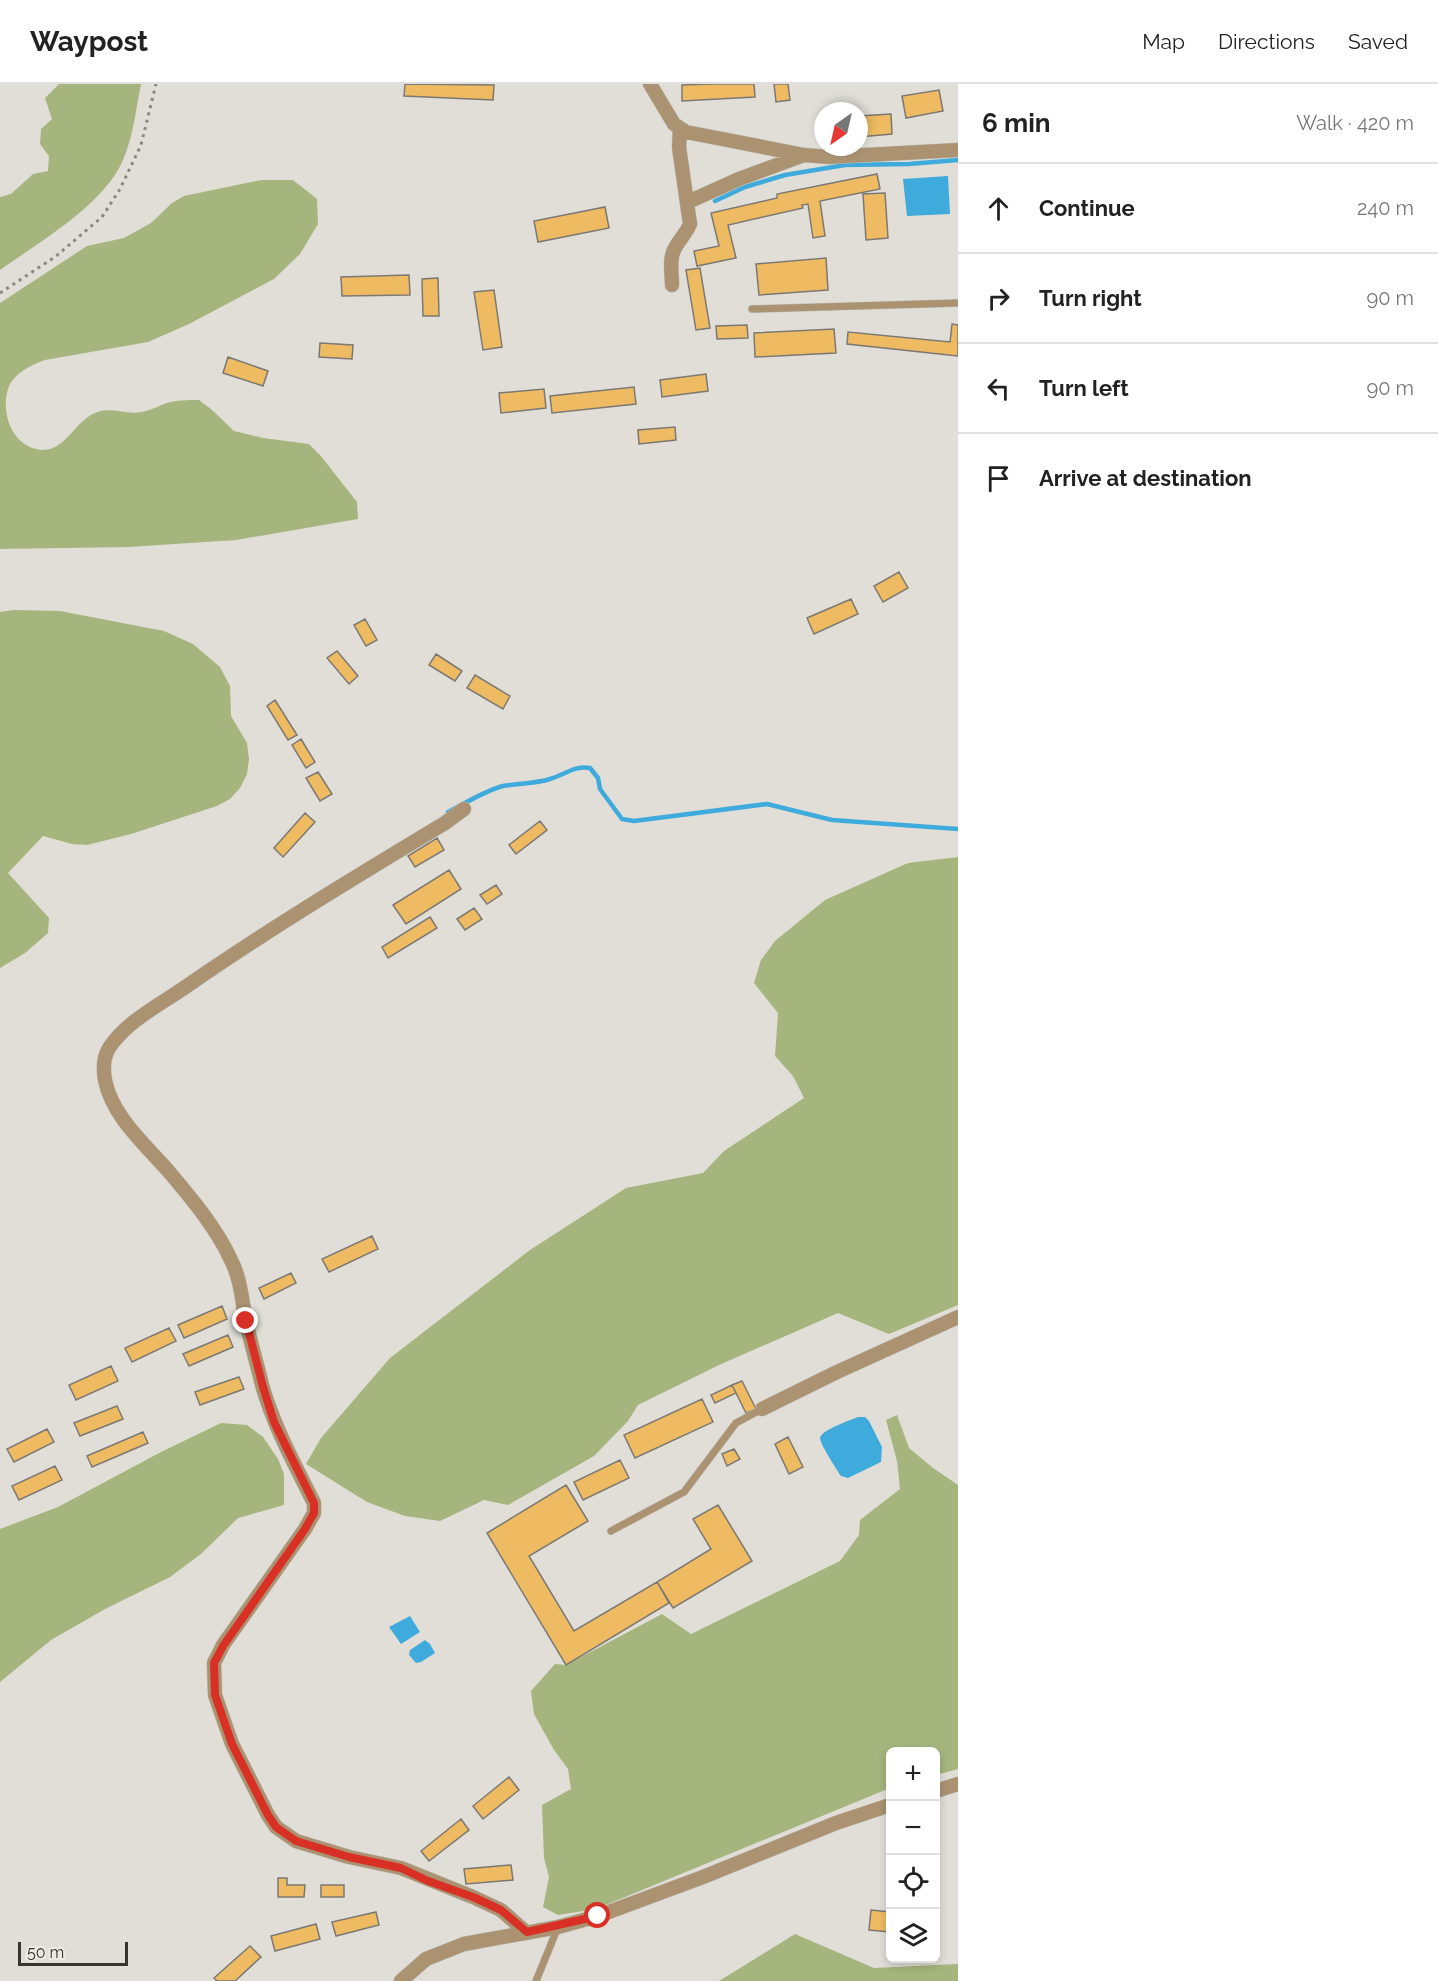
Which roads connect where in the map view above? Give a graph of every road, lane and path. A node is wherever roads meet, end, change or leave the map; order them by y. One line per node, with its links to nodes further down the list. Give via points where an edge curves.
1 (156, 84): 8 (path, via 141,145 102,217 55,257)
2 (650, 84): 3 (street)
3 (680, 128): 5 (street); 6 (street, via 679,147)
4 (958, 150): 5 (street)
5 (804, 155): 6 (street)
6 (688, 202): 7 (street, via 690,224 671,257)
7 (672, 285)
8 (0, 293)
9 (958, 303): 10 (lane)
10 (752, 309)
11 (464, 809): 19 (street, via 310,904 152,1010 116,1040 103,1063 112,1099 126,1123 173,1176 232,1260 274,1422 314,1503 314,1513 305,1529 214,1663 215,1695 232,1744 268,1815 276,1827 296,1841 401,1868 501,1910)
12 (958, 1317): 13 (street)
13 (762, 1409): 14 (lane, via 736,1423 684,1492)
14 (610, 1531)
15 (958, 1784): 16 (street)
16 (940, 1790)
17 (886, 1807): 18 (street, via 598,1916)
18 (558, 1927): 19 (street); 21 (lane)
19 (527, 1932): 20 (street, via 464,1944 426,1959)
20 (401, 1981)
21 (536, 1981)

